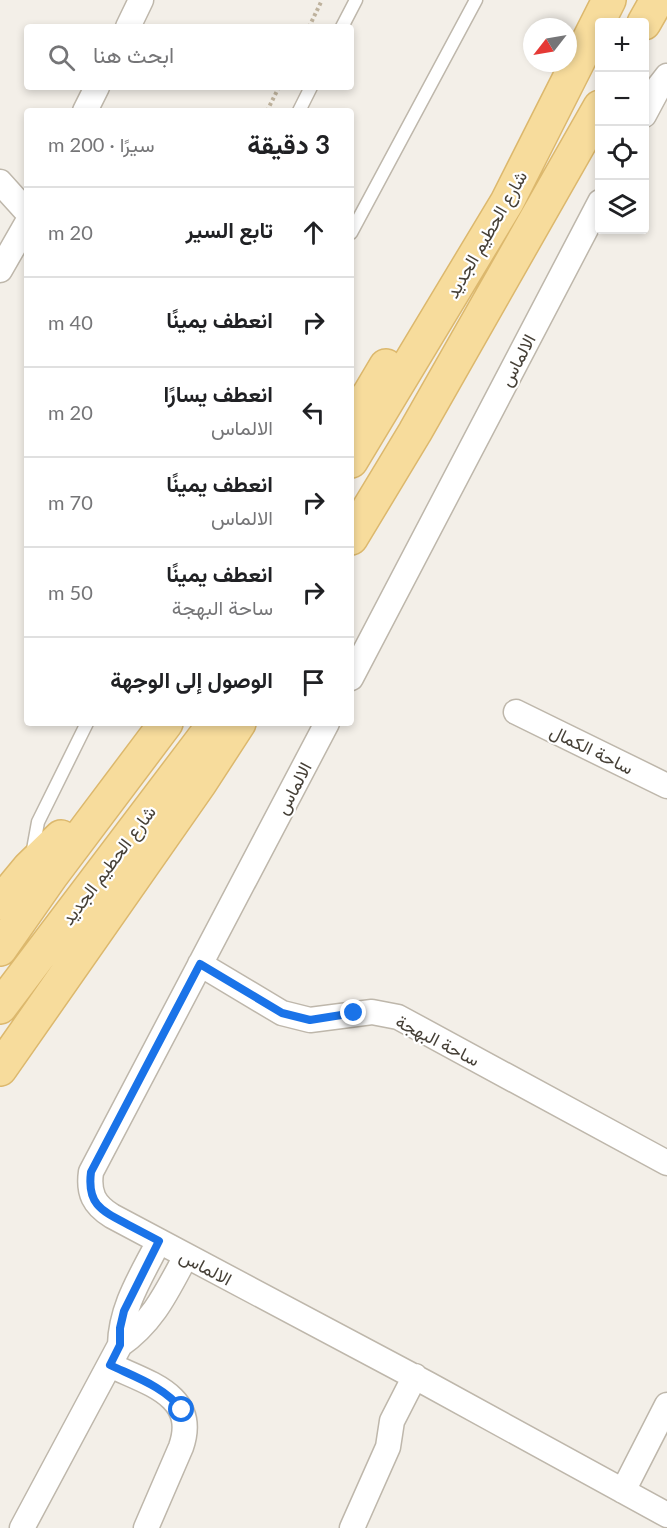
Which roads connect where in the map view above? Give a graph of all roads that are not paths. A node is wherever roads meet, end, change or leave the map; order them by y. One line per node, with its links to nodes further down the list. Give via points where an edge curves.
1 (141, 0): 7 (street)
2 (356, 0): 8 (lane)
3 (476, 0): 20 (lane)
4 (609, 0): 17 (main road, شارع الحطيم الجديد)
5 (657, 0): 6 (main road)
6 (648, 18)
7 (129, 24)
8 (344, 24)
9 (667, 76): 12 (street)
10 (96, 90): 13 (street)
11 (310, 90): 14 (lane)
12 (649, 107)
13 (86, 108)
14 (300, 108)
15 (595, 116): 25 (main road, شارع الحطيم الجديد)
16 (0, 182): 18 (street)
17 (507, 202): 23 (main road, via 459,248 367,398); 24 (main road, شارع الحطيم الجديد)
18 (24, 209)
19 (595, 212): 26 (street, الالماس)
20 (354, 227)
21 (24, 228): 22 (street)
22 (0, 270)
23 (354, 406)
24 (354, 456)
25 (354, 533)
26 (354, 672)
27 (516, 712): 33 (street, ساحة الكمال)
28 (86, 726): 35 (lane, via 39,822)
29 (164, 726): 34 (main road, شارع الحطيم الجديد)
30 (213, 726): 39 (main road, شارع الحطيم الجديد)
31 (237, 726): 40 (main road)
32 (325, 726): 38 (street, الالماس)
33 (667, 786)
34 (109, 798): 35 (main road); 37 (main road, شارع الحطيم الجديد)
35 (29, 868): 36 (main road)
36 (0, 903)
37 (0, 949)
38 (200, 964): 41 (street, ساحة البهجة, via 282,1013 310,1020 372,1012 398,1017); 42 (street, الالماس, via 91,1172 89,1186 100,1209)
39 (0, 1007)
40 (0, 1069)
41 (667, 1163)
42 (159, 1241): 43 (street, الالماس); 44 (street, via 124,1311)
43 (186, 1256): 44 (street, via 152,1316); 45 (street, الالماس)
44 (115, 1355): 49 (street); 50 (street, via 175,1400 186,1422 181,1447)
45 (422, 1380): 47 (street, الالماس); 51 (street, via 406,1427 388,1447)
46 (667, 1405): 47 (street)
47 (623, 1491): 48 (street, الالماس)
48 (667, 1515)
49 (22, 1528)
50 (146, 1528)
51 (352, 1528)

